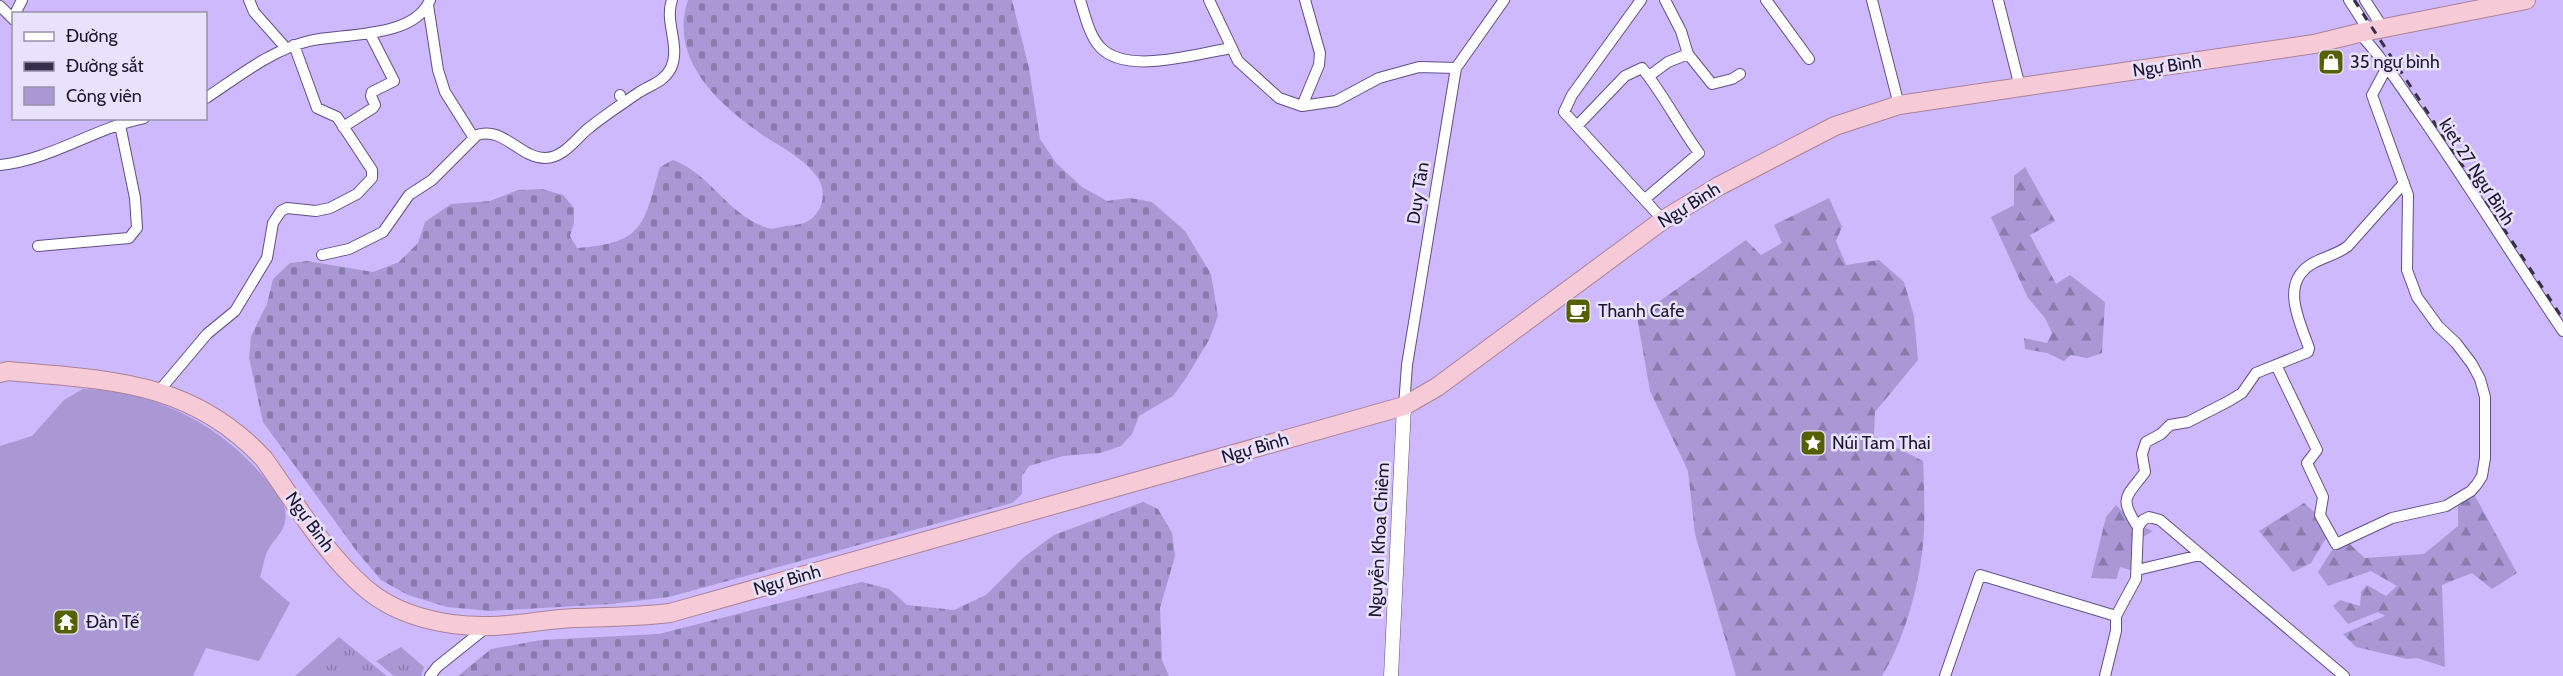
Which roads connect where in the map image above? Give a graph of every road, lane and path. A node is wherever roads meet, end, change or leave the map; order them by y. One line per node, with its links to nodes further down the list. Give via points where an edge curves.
1 (249, 0): 20 (street, via 254,12)
2 (672, 0): 36 (street, via 674,46 670,69 657,84 622,99 572,145 552,157 535,156 495,134)
3 (1080, 0): 21 (street, via 1096,42 1118,59 1155,60)
4 (1209, 0): 21 (street)
5 (1305, 0): 31 (street, via 1320,53)
6 (1504, 0): 25 (street, Duy Tân)
7 (1641, 0): 34 (street, via 1572,94 1564,112)
8 (1665, 0): 22 (street)
9 (1766, 0): 23 (street)
10 (1872, 0): 30 (street)
11 (1998, 0): 28 (street)
12 (2349, 0): 18 (street)
13 (2365, 0): 18 (street)
14 (2526, 0): 18 (highway, Ngự Bình)
15 (429, 3): 19 (street, via 422,14); 36 (street, via 438,70)
16 (0, 6): 17 (street)
17 (12, 15)
18 (2370, 31): 24 (street, kiet 27 Ngự Bình); 28 (highway, Ngự Bình, via 2314,44)
19 (370, 34): 20 (street); 35 (street, via 394,81 372,92 373,108)
20 (290, 46): 29 (street); 35 (street, via 317,108 335,116)
21 (1232, 48): 31 (street, via 1238,61 1279,98)
22 (1688, 54): 26 (street, via 1712,84); 27 (street)
23 (1809, 59)
24 (2387, 67): 38 (street, via 2374,88 2373,103); 43 (street, kiet 27 Ngự Bình)
25 (1456, 68): 31 (street, via 1419,67 1378,78 1336,101); 47 (street, Duy Tân, via 1407,365)
26 (1740, 74)
27 (1649, 76): 34 (street, via 1642,68 1625,76); 39 (street, via 1699,153)
28 (2020, 87): 30 (highway, Ngự Bình)
29 (207, 97)
30 (1899, 105): 40 (highway, Ngự Bình, via 1835,126)
31 (1302, 106)
32 (137, 120): 33 (street)
33 (120, 125): 37 (street, via 26,160); 41 (street, via 137,228 129,238)
34 (1577, 126): 39 (street)
35 (344, 127): 46 (street, via 372,170 372,178 357,194 330,208 281,211 273,223 267,258 235,311 207,333)
36 (472, 136): 42 (street, via 432,180 409,195 377,236)
37 (0, 165)
38 (2404, 183): 44 (street, via 2348,246 2303,271 2292,299 2308,352); 44 (street, via 2408,195 2410,279 2417,297 2438,326 2472,364 2485,397 2485,458 2477,484 2446,506 2392,518 2336,544 2320,516 2322,493 2307,464 2317,450)
39 (1646, 199): 40 (street)
40 (1663, 220): 47 (highway, Ngự Bình, via 1437,387)
41 (38, 246)
42 (322, 255)
43 (2563, 331)
44 (2276, 365): 48 (street, via 2256,373 2242,393 2229,401 2188,422 2170,425 2146,442 2142,454 2145,472 2126,496)
45 (0, 373): 46 (highway, Ngự Bình, via 109,380)
46 (159, 391): 52 (highway, Ngự Bình, via 204,411 252,446 329,549 364,588 383,602 412,615)
47 (1404, 406): 52 (highway, Ngự Bình, via 670,613); 54 (street, Nguyễn Khoa Chiêm)
48 (2138, 528): 49 (street, via 2149,517 2160,520); 50 (street)
49 (2200, 555): 50 (street); 57 (street)
50 (2137, 570): 51 (street)
51 (2116, 616): 55 (street, via 1980,575); 56 (street)
52 (487, 627): 53 (street)
53 (430, 676)
54 (1390, 676)
55 (1946, 676)
56 (2105, 676)
57 (2344, 676)

